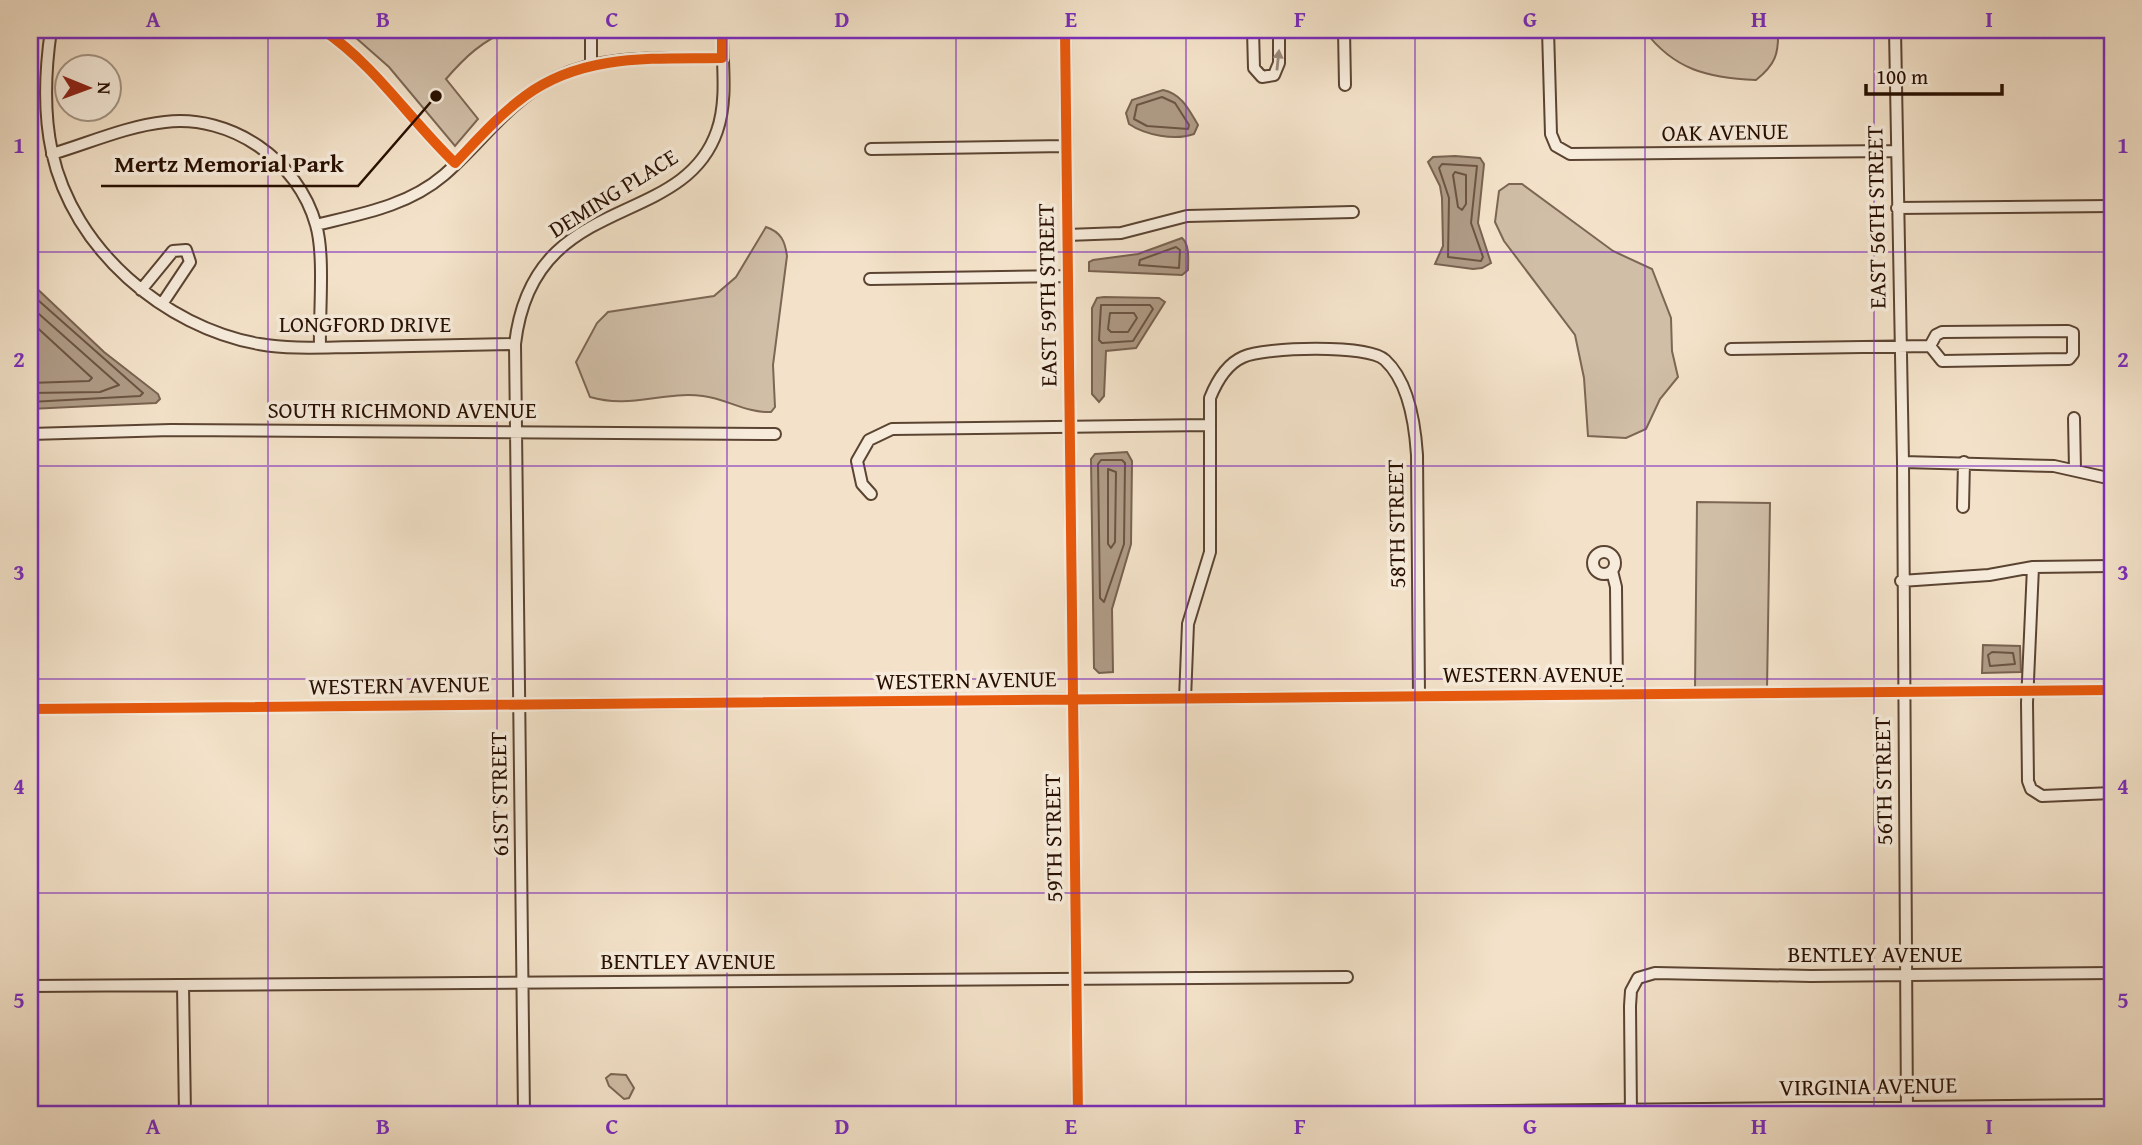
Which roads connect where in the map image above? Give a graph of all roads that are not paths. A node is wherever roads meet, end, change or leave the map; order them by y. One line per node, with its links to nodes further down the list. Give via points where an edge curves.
1 (51, 30): 17 (street, LONGFORD DRIVE, via 45,92)
2 (323, 30): 18 (street, via 377,74)
3 (591, 30): 12 (street)
4 (722, 30): 11 (street, DEMING PLACE)
5 (1065, 30): 14 (street, EAST 59TH STREET)
6 (1253, 30): 7 (street, one-way to 7, via 1254,68 1268,78 1279,63)
7 (1279, 30)
8 (1344, 30): 13 (street)
9 (1548, 30): 16 (street, OAK AVENUE, via 1550,130 1556,146 1576,154)
10 (1895, 30): 16 (street, EAST 56TH STREET)
11 (722, 58): 12 (street, via 618,60); 28 (street, DEMING PLACE, via 721,117 695,168 555,250 526,293)
12 (591, 65): 18 (street, via 526,95)
13 (1345, 85)
14 (1066, 146): 15 (street); 23 (street, EAST 59TH STREET)
15 (871, 149)
16 (1896, 151): 20 (street, EAST 56TH STREET)
17 (52, 154): 22 (street, via 162,122 219,127 248,139 278,161); 26 (street, LONGFORD DRIVE, via 70,200 91,235 121,273)
18 (455, 163): 22 (street, via 432,184 402,201)
19 (2112, 206): 20 (street)
20 (1897, 208): 29 (street, EAST 56TH STREET)
21 (1353, 212): 23 (street, via 1187,216 1121,233)
22 (316, 225): 31 (street)
23 (1067, 235): 24 (street, EAST 59TH STREET)
24 (1068, 276): 25 (street); 35 (street, EAST 59TH STREET)
25 (870, 279)
26 (141, 289): 27 (street, LONGFORD DRIVE); 27 (street, via 173,251 186,250 190,262)
27 (162, 304): 31 (street, LONGFORD DRIVE, via 230,337 278,346)
28 (515, 344): 31 (street, LONGFORD DRIVE); 37 (street, DEMING PLACE)
29 (1899, 346): 30 (street); 32 (street); 33 (street, EAST 56TH STREET)
30 (1930, 346): 30 (street, via 1942,332 2073,333 2069,359 1942,360)
31 (320, 347)
32 (1731, 349)
33 (1899, 404): 40 (street, 56TH STREET)
34 (2074, 418): 42 (street)
35 (1070, 425): 36 (street); 44 (street, via 880,432 862,449 857,461 862,484); 46 (street, EAST 59TH STREET)
36 (1207, 425): 55 (street, 58TH STREET, via 1216,383 1242,357 1270,350 1367,350 1394,371 1416,438); 56 (street, via 1210,552 1188,624)
37 (516, 430): 38 (street, SOUTH RICHMOND AVENUE); 39 (street, SOUTH RICHMOND AVENUE); 58 (street, 61ST STREET)
38 (30, 434)
39 (775, 434)
40 (1903, 462): 41 (street); 50 (street, 56TH STREET)
41 (1964, 462): 42 (street); 45 (street)
42 (2075, 470): 43 (street)
43 (2112, 479)
44 (870, 494)
45 (1963, 508)
46 (1071, 560): 57 (street, 59TH STREET)
47 (2112, 566): 48 (street)
48 (2034, 567): 50 (street); 52 (street)
49 (1612, 571): 54 (street)
50 (1901, 581): 53 (street, 56TH STREET)
51 (2112, 690): 52 (street, WESTERN AVENUE)
52 (2029, 691): 53 (street, WESTERN AVENUE); 60 (street, via 2031,789 2042,796)
53 (1902, 692): 54 (street, WESTERN AVENUE); 62 (street, 56TH STREET)
54 (1617, 694): 55 (street, WESTERN AVENUE)
55 (1419, 695): 56 (street, WESTERN AVENUE)
56 (1185, 699): 57 (street, WESTERN AVENUE)
57 (1073, 700): 58 (street, WESTERN AVENUE); 64 (street, 59TH STREET)
58 (519, 705): 59 (street, WESTERN AVENUE); 65 (street, 61ST STREET)
59 (30, 709)
60 (2112, 793)
61 (2112, 973): 62 (street, BENTLEY AVENUE)
62 (1906, 975): 69 (street, 56TH STREET); 70 (street, BENTLEY AVENUE, via 1656,973 1638,978 1630,1006)
63 (1347, 977): 64 (street, BENTLEY AVENUE)
64 (1076, 980): 65 (street, BENTLEY AVENUE); 73 (street, 59TH STREET)
65 (523, 982): 66 (street, BENTLEY AVENUE); 72 (street, 61ST STREET)
66 (183, 985): 67 (street, BENTLEY AVENUE); 71 (street)
67 (30, 986)
68 (2112, 1105): 69 (street, VIRGINIA AVENUE)
69 (1907, 1111): 70 (street, VIRGINIA AVENUE)
70 (1631, 1112): 73 (street, VIRGINIA AVENUE)
71 (185, 1115)
72 (524, 1115)
73 (1078, 1115)

